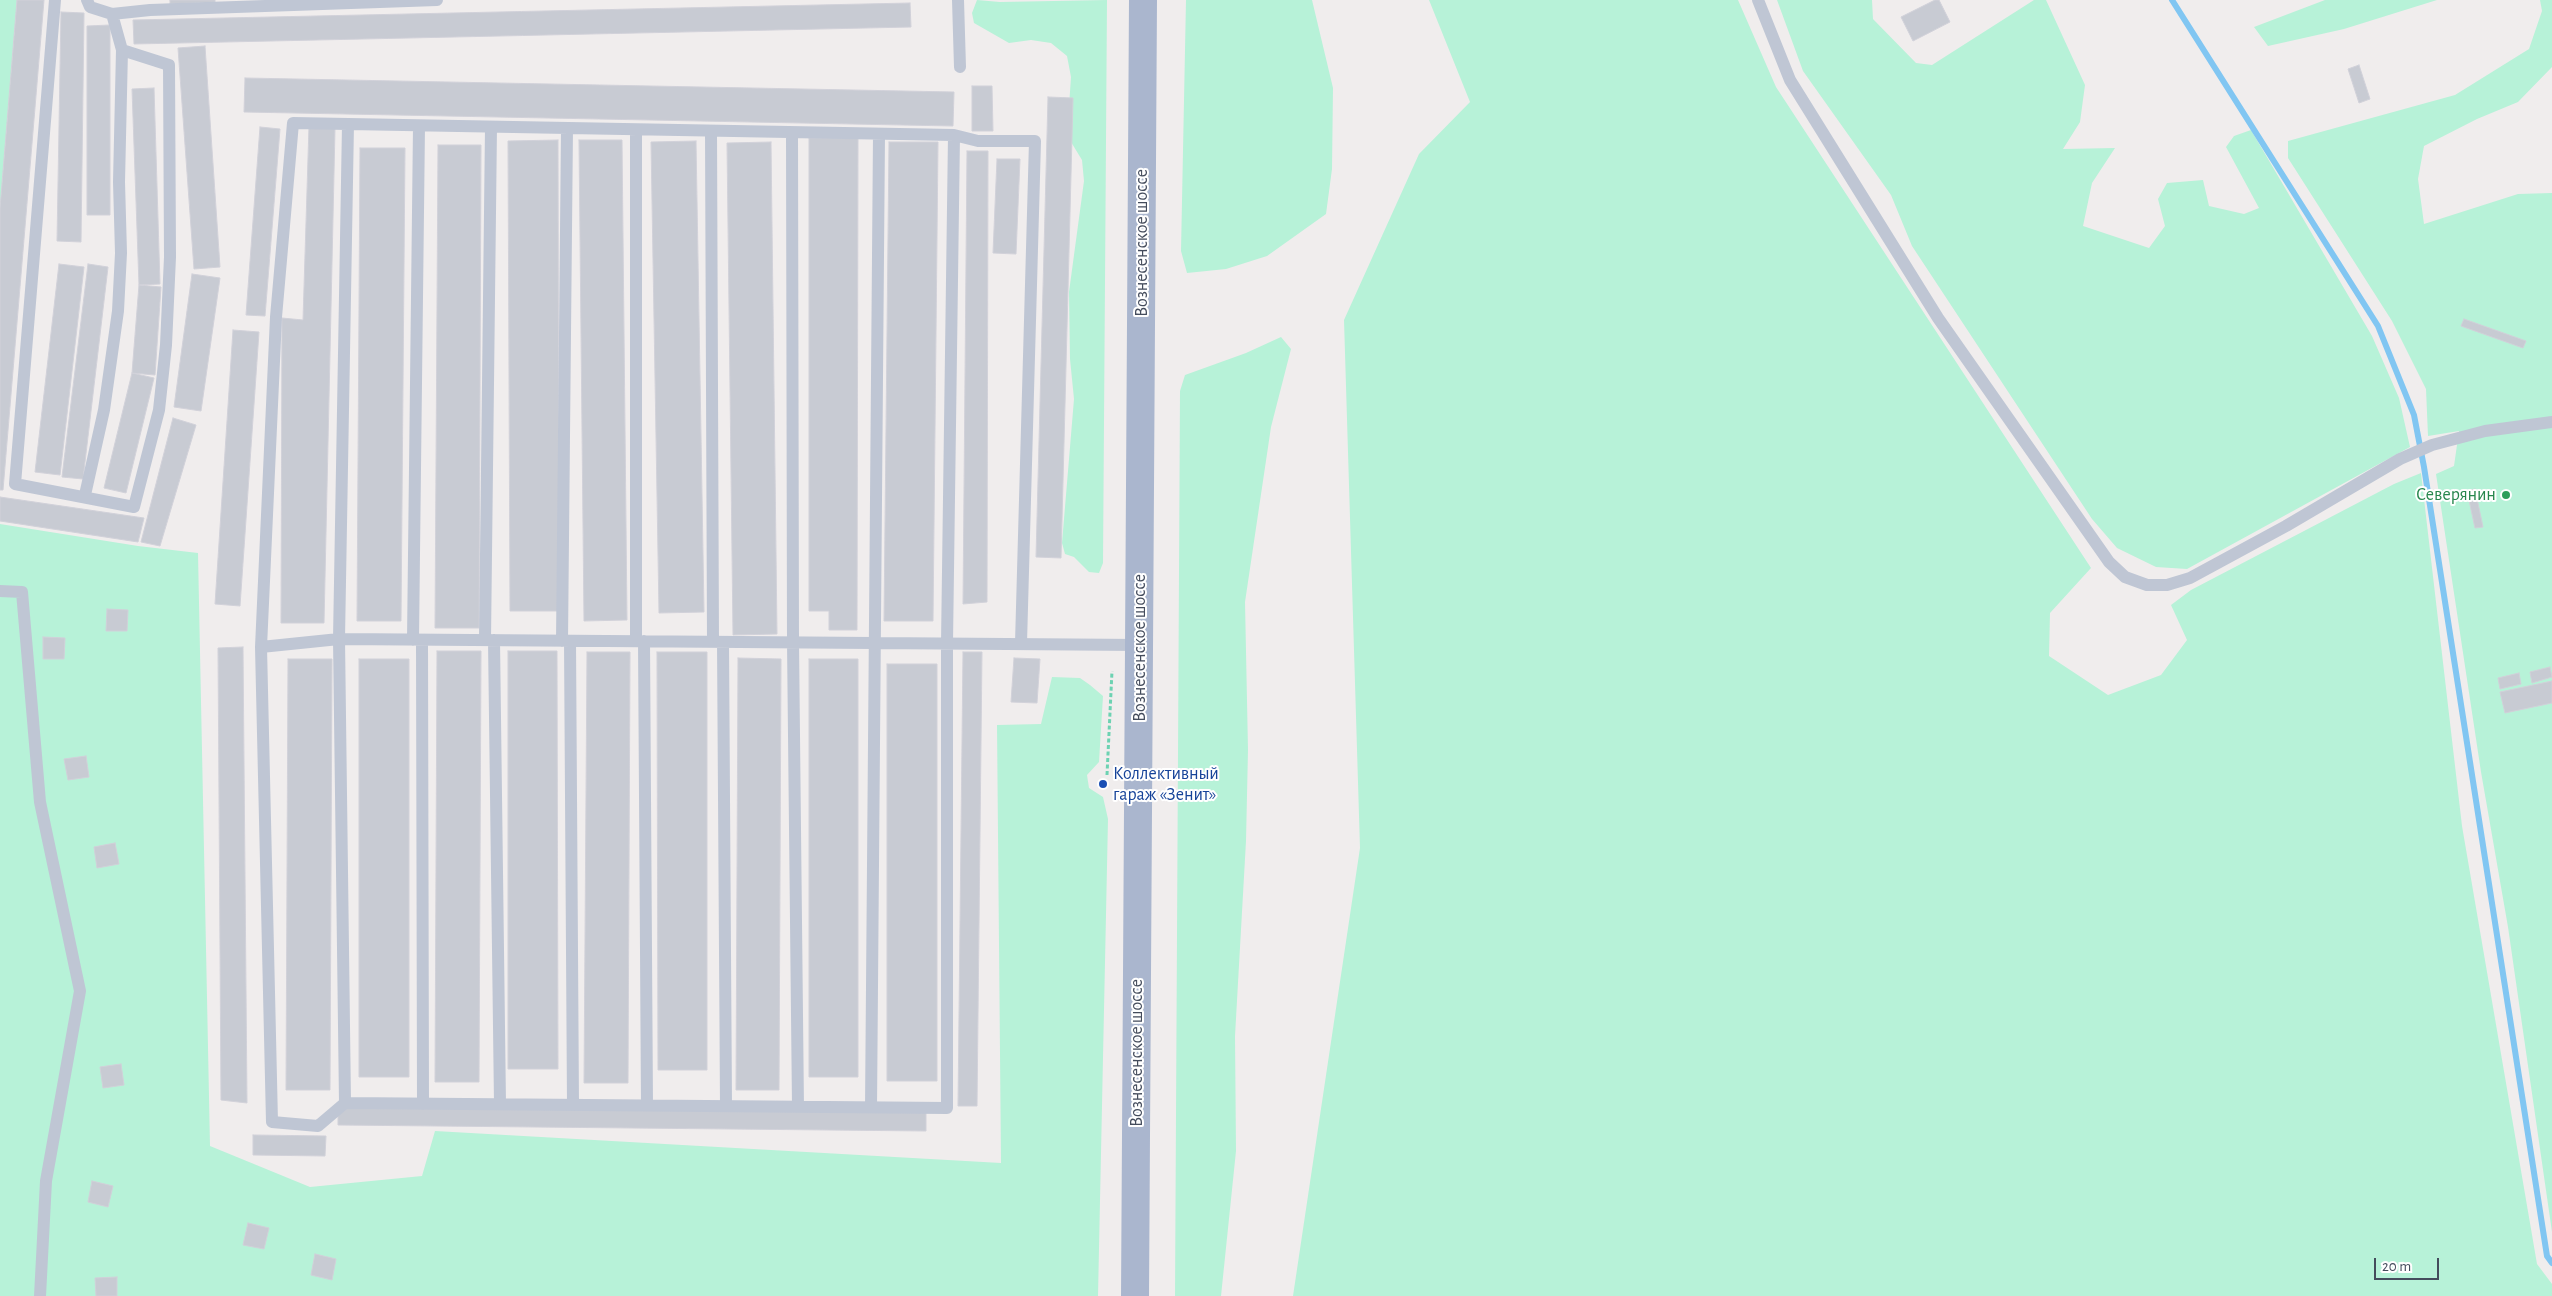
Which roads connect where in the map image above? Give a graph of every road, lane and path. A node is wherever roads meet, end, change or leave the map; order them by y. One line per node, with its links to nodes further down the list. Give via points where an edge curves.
1 (55, 0): 25 (lane, via 16,484)
2 (87, 0): 12 (lane, via 90,7)
3 (420, 0): 4 (lane); 8 (lane)
4 (437, 0)
5 (958, 0): 14 (lane)
6 (1142, 0): 37 (main road, Вознесенское шоссе)
7 (1758, 0): 24 (lane, via 1790,80 1938,318 2109,562 2125,577 2147,586 2168,585 2190,578 2400,459 2432,445 2485,431)
8 (354, 2): 9 (lane)
9 (285, 3): 10 (lane)
10 (222, 4): 11 (lane)
11 (150, 5): 12 (lane)
12 (112, 14): 13 (lane)
13 (122, 50): 25 (lane, via 119,182 122,253 118,311 104,410); 25 (lane, via 170,65 170,257 166,345 158,410 134,507)
14 (960, 67)
15 (348, 124): 16 (lane); 27 (lane); 38 (lane, via 293,124 276,317)
16 (419, 126): 17 (lane); 28 (lane)
17 (491, 127): 18 (lane); 29 (lane)
18 (567, 128): 19 (lane); 30 (lane)
19 (636, 130): 20 (lane); 31 (lane)
20 (711, 131): 21 (lane); 32 (lane)
21 (792, 132): 22 (lane); 33 (lane)
22 (879, 134): 23 (lane); 34 (lane)
23 (954, 136): 35 (lane); 36 (lane, via 978,141 1035,141)
24 (2552, 422)
25 (85, 495)
26 (0, 591): 48 (lane, via 22,592 40,802 80,991 46,1181)
27 (339, 639): 28 (lane); 38 (lane); 40 (lane)
28 (417, 640): 29 (lane); 41 (lane)
29 (490, 640): 30 (lane); 42 (lane)
30 (566, 641): 31 (lane); 43 (lane)
31 (640, 641): 32 (lane); 44 (lane)
32 (718, 642): 33 (lane); 45 (lane)
33 (792, 642): 34 (lane); 46 (lane)
34 (873, 642): 35 (lane); 47 (lane)
35 (947, 643): 36 (lane); 47 (lane, via 947,1108)
36 (1020, 643): 37 (lane)
37 (1127, 644): 39 (path); 49 (main road, Вознесенское шоссе)
38 (262, 647): 40 (lane, via 272,1122 318,1126)
39 (1106, 775)
40 (345, 1103): 41 (lane)
41 (423, 1104): 42 (lane)
42 (500, 1104): 43 (lane)
43 (572, 1105): 44 (lane)
44 (647, 1105): 45 (lane)
45 (726, 1106): 46 (lane)
46 (798, 1106): 47 (lane)
47 (871, 1107)
48 (40, 1296)
49 (1135, 1296)

